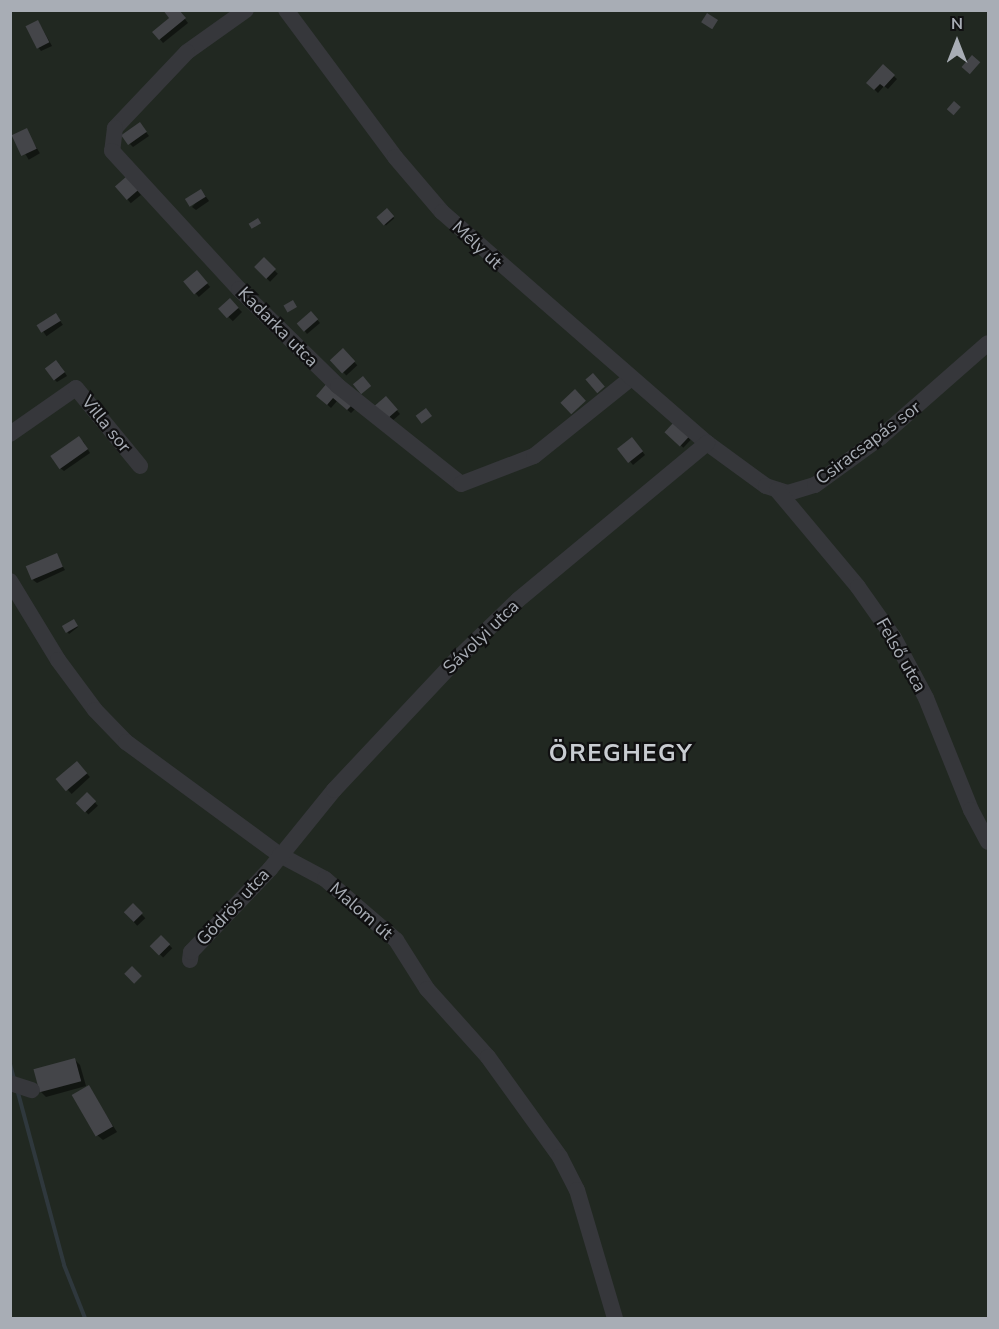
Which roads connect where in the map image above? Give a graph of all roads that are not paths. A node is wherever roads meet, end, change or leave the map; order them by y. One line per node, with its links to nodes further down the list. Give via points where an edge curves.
1 (246, 10): 4 (street, Kadarka utca, via 187,52 115,128 112,151 239,289 338,386 461,484 534,456)
2 (286, 10): 4 (street, Mély út, via 395,157 442,212)
3 (988, 343): 8 (street, Csiracsapás sor, via 881,437 815,485 797,493)
4 (630, 379): 6 (street, Mély út)
5 (10, 434): 7 (street, Villa sor, via 76,388)
6 (706, 443): 8 (street); 11 (street, Sávolyi utca, via 518,600 394,724)
7 (140, 466)
8 (777, 490): 10 (street, Felső utca, via 858,587 894,638 927,698 971,810)
9 (10, 581): 11 (street, Malom út, via 58,660 126,742)
10 (988, 842)
11 (280, 855): 12 (street, Gödrös utca, via 192,952); 13 (street, Malom út, via 325,879 371,915 396,940 450,1018 488,1056 560,1157 577,1190)
12 (190, 960)
13 (615, 1318)

